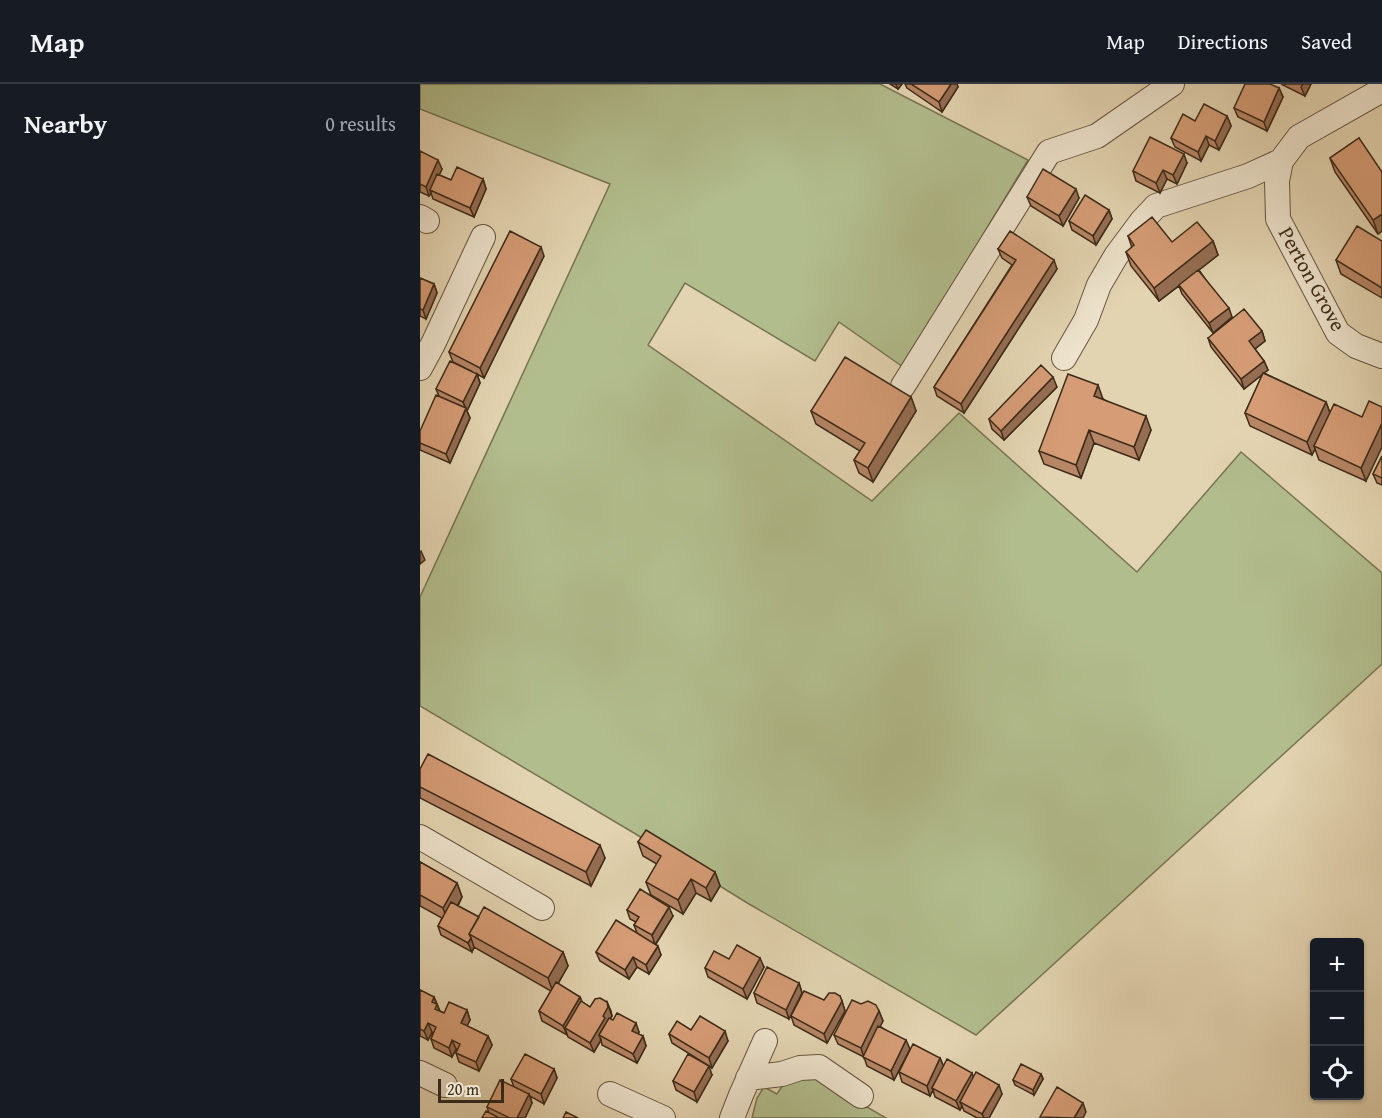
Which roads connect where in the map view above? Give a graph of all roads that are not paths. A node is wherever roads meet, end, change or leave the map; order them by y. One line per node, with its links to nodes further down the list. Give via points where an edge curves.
1 (1172, 84): 8 (street, via 1097,136 1049,152)
2 (1382, 90): 3 (street, Perton Grove, via 1299,137)
3 (1281, 161): 5 (street, Perton Grove, via 1276,181 1278,219 1338,333 1356,346); 6 (street, via 1156,206 1116,256)
4 (483, 237): 7 (street)
5 (1382, 356)
6 (1064, 358)
7 (420, 368)
8 (903, 386)
9 (420, 837): 10 (street)
10 (542, 908)
11 (765, 1041): 13 (street)
12 (420, 1073): 14 (street)
13 (748, 1078): 16 (street, via 819,1067); 18 (street)
14 (445, 1085)
15 (610, 1094): 17 (street)
16 (861, 1096)
17 (663, 1118)
18 (732, 1118)

